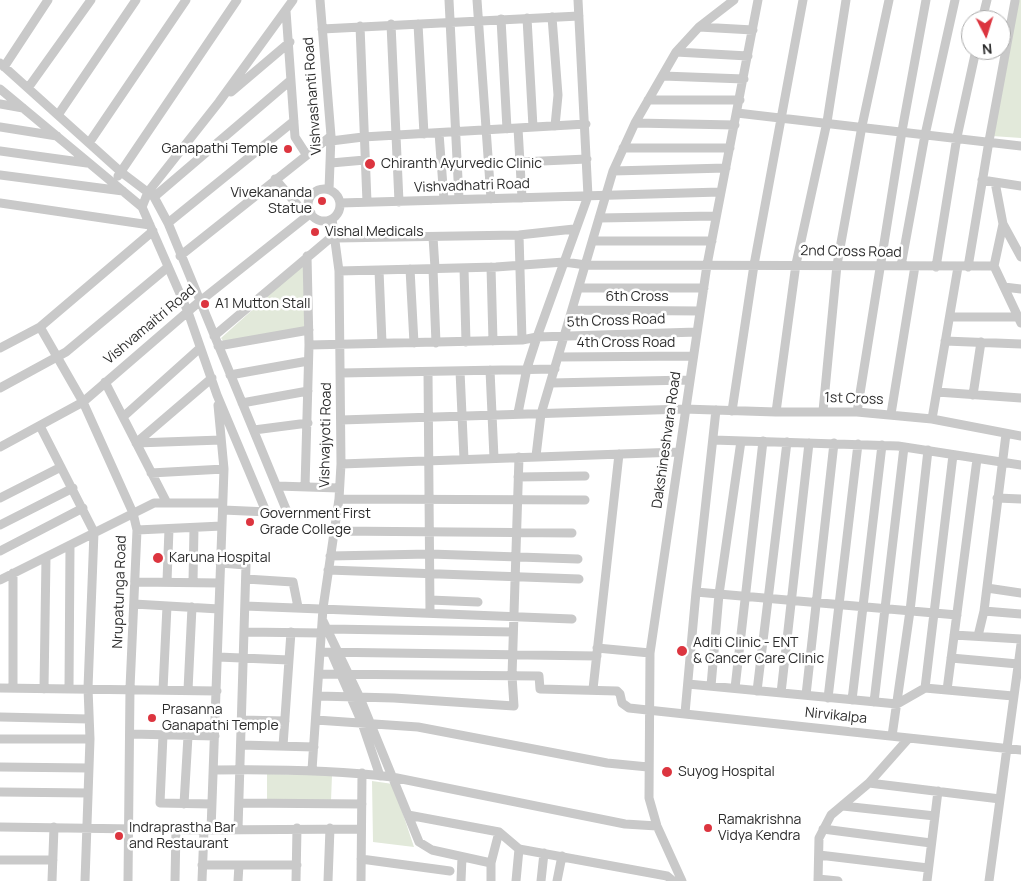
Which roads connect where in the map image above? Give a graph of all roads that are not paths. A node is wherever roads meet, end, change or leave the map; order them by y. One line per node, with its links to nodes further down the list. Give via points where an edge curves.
1 (48, 0): 36 (street)
2 (92, 0): 40 (street)
3 (136, 0): 48 (street)
4 (186, 0): 73 (street)
5 (237, 0): 86 (street)
6 (293, 0): 19 (street)
7 (320, 0): 30 (street, Vishvashanti Road)
8 (449, 0): 24 (street)
9 (477, 0): 25 (street)
10 (578, 0): 20 (street)
11 (734, 0): 29 (street)
12 (758, 0): 31 (street, Dakshineshvara Road)
13 (803, 0): 49 (street)
14 (846, 0): 51 (street)
15 (889, 0): 56 (street)
16 (926, 0): 63 (street)
17 (955, 0): 67 (street)
18 (1015, 1): 72 (street)
19 (286, 11): 32 (street); 44 (street)
20 (579, 16): 21 (street); 53 (street)
21 (552, 17): 22 (street); 55 (street, via 558,95)
22 (527, 18): 23 (street); 58 (street)
23 (500, 19): 25 (street); 59 (street)
24 (451, 21): 25 (street); 27 (street); 62 (street)
25 (478, 21): 61 (street)
26 (390, 24): 27 (street); 28 (street); 66 (street)
27 (418, 24): 65 (street)
28 (360, 26): 30 (street); 69 (street)
29 (698, 27): 31 (street); 33 (street)
30 (322, 29): 71 (street, Vishvashanti Road)
31 (753, 30): 34 (street, Dakshineshvara Road)
32 (290, 42): 39 (street); 44 (street)
33 (676, 52): 34 (street); 37 (street)
34 (748, 56): 38 (street, Dakshineshvara Road)
35 (974, 60): 70 (street)
36 (2, 65): 40 (street)
37 (663, 76): 38 (street); 42 (street)
38 (744, 79): 43 (street, Dakshineshvara Road)
39 (291, 80): 50 (street); 96 (street)
40 (28, 88): 48 (street)
41 (0, 89): 46 (street)
42 (648, 100): 43 (street); 52 (street)
43 (740, 100): 47 (street, Dakshineshvara Road)
44 (219, 102): 96 (street)
45 (0, 104): 46 (street)
46 (23, 108): 68 (street)
47 (738, 113): 49 (street); 54 (street, Dakshineshvara Road)
48 (58, 115): 73 (street)
49 (782, 117): 51 (street); 130 (street)
50 (294, 121): 78 (street, via 295,137); 112 (street)
51 (827, 122): 56 (street); 125 (street)
52 (635, 123): 54 (street); 75 (street)
53 (586, 124): 55 (street); 79 (street)
54 (735, 125): 76 (street, Dakshineshvara Road)
55 (555, 126): 58 (street)
56 (862, 126): 63 (street); 128 (street)
57 (0, 127): 68 (street)
58 (533, 127): 60 (street)
59 (507, 128): 60 (street); 61 (street)
60 (518, 128): 81 (street)
61 (486, 130): 62 (street); 99 (street)
62 (455, 131): 64 (street); 101 (street)
63 (902, 131): 67 (street); 131 (street)
64 (439, 133): 65 (street); 102 (street)
65 (424, 134): 66 (street)
66 (396, 135): 69 (street); 104 (street)
67 (925, 135): 70 (street); 132 (street)
68 (58, 136): 82 (street)
69 (363, 137): 71 (street); 80 (street)
70 (957, 137): 72 (street); 139 (street)
71 (331, 138): 78 (street); 83 (street, Vishvashanti Road)
72 (989, 141): 74 (street); 89 (street)
73 (89, 143): 86 (street)
74 (1021, 146)
75 (624, 148): 76 (street); 85 (street)
76 (730, 148): 84 (street, Dakshineshvara Road)
77 (0, 151): 82 (street)
78 (306, 154): 88 (street)
79 (587, 159): 81 (street); 97 (street)
80 (365, 160): 83 (street); 103 (street)
81 (520, 162): 100 (street)
82 (87, 163): 91 (street)
83 (331, 163): 93 (street, Vishvashanti Road)
84 (726, 168): 85 (street); 95 (street, Dakshineshvara Road)
85 (613, 171): 98 (street)
86 (120, 172): 91 (street); 96 (street)
87 (0, 175): 94 (street)
88 (275, 179): 108 (street); 121 (street)
89 (982, 180): 90 (street); 135 (street)
90 (995, 182): 92 (street); 113 (street)
91 (114, 183): 94 (street)
92 (1021, 186)
93 (329, 190): 106 (street, via 338,196); 108 (street, via 319,190 311,196)
94 (126, 192): 107 (street)
95 (720, 192): 98 (street, Vishvadhatri Road); 109 (street, Dakshineshvara Road)
96 (151, 194): 107 (street); 112 (street)
97 (588, 196): 98 (street, Vishvadhatri Road); 100 (street, Vishvadhatri Road); 115 (street)
98 (606, 197): 110 (street)
99 (491, 198): 100 (street, Vishvadhatri Road); 101 (street, Vishvadhatri Road)
100 (522, 198)
101 (460, 199): 102 (street, Vishvadhatri Road)
102 (444, 200): 104 (street, Vishvadhatri Road)
103 (367, 202): 104 (street, Vishvadhatri Road); 106 (street, Vishvadhatri Road)
104 (399, 202)
105 (0, 203): 114 (street)
106 (340, 203): 111 (street, via 339,211)
107 (142, 207): 114 (street)
108 (309, 215): 111 (street, via 322,221); 149 (street, Vishvamaitri Road)
109 (715, 216): 110 (street); 119 (street, Dakshineshvara Road)
110 (599, 218): 120 (street)
111 (332, 219): 118 (street, Vishvajyoti Road)
112 (168, 223): 121 (street)
113 (1003, 224): 123 (street); 136 (street)
114 (152, 228): 137 (street); 155 (street)
115 (574, 229): 116 (street); 124 (street)
116 (519, 235): 117 (street); 129 (street)
117 (433, 237): 118 (street); 140 (street)
118 (336, 238): 122 (street); 144 (street, Vishvajyoti Road)
119 (712, 241): 120 (street); 127 (street, Dakshineshvara Road)
120 (593, 242): 126 (street)
121 (180, 256): 149 (street)
122 (307, 256): 156 (street); 158 (street)
123 (1021, 257)
124 (564, 262): 126 (street, 2nd Cross Road); 129 (street, 2nd Cross Road); 159 (street)
125 (796, 264): 128 (street, 2nd Cross Road); 130 (street, 2nd Cross Road); 202 (street)
126 (586, 265): 127 (street, 2nd Cross Road); 146 (street)
127 (707, 265): 130 (street, 2nd Cross Road); 147 (street, Dakshineshvara Road)
128 (837, 265): 131 (street, 2nd Cross Road); 201 (street)
129 (520, 266): 138 (street, 2nd Cross Road); 161 (street)
130 (754, 266): 200 (street)
131 (880, 266): 132 (street, 2nd Cross Road); 203 (street)
132 (901, 266): 133 (street, 2nd Cross Road)
133 (915, 266): 139 (street, 2nd Cross Road); 207 (street)
134 (958, 266): 135 (street, 2nd Cross Road); 139 (street, 2nd Cross Road); 153 (street)
135 (968, 266): 136 (street, 2nd Cross Road)
136 (994, 266): 145 (street)
137 (168, 267): 152 (street); 177 (street)
138 (491, 267): 141 (street, 2nd Cross Road); 163 (street)
139 (936, 267)
140 (434, 268): 141 (street, 2nd Cross Road); 142 (street, 2nd Cross Road); 168 (street)
141 (464, 268): 164 (street)
142 (410, 269): 143 (street, 2nd Cross Road); 167 (street)
143 (379, 270): 144 (street, 2nd Cross Road); 166 (street)
144 (339, 271): 169 (street, Vishvajyoti Road)
145 (1004, 287): 148 (street); 154 (street)
146 (580, 288): 147 (street); 150 (street)
147 (704, 288): 151 (street, Dakshineshvara Road)
148 (1021, 289)
149 (199, 302): 152 (street, Vishvamaitri Road); 158 (street)
150 (573, 310): 151 (street, 6th Cross); 160 (street)
151 (700, 311): 157 (street, Dakshineshvara Road)
152 (188, 312): 174 (street); 188 (street, Vishvamaitri Road)
153 (950, 317): 154 (street); 162 (street)
154 (1020, 320)
155 (40, 327): 173 (street); 177 (street, Nrupatunga Road)
156 (309, 330): 171 (street); 172 (street)
157 (697, 332): 160 (street, 5th Cross Road); 175 (street, Dakshineshvara Road)
158 (214, 336): 172 (street)
159 (536, 337): 160 (street, 5th Cross Road); 161 (street, 5th Cross Road); 179 (street)
160 (563, 337): 176 (street)
161 (522, 340): 163 (street, 5th Cross Road)
162 (946, 340): 165 (street); 192 (street)
163 (492, 341): 164 (street, 5th Cross Road)
164 (466, 342): 168 (street, 5th Cross Road)
165 (981, 342): 170 (street); 194 (street)
166 (382, 343): 167 (street, 5th Cross Road); 169 (street, 5th Cross Road)
167 (414, 343): 168 (street, 5th Cross Road)
168 (436, 343)
169 (340, 344): 171 (street, 5th Cross Road); 184 (street, Vishvajyoti Road)
170 (1021, 344)
171 (309, 345): 178 (street)
172 (218, 346): 185 (street)
173 (0, 348)
174 (200, 348): 186 (street); 209 (street)
175 (693, 356): 176 (street, 4th Cross Road); 187 (street, Dakshineshvara Road)
176 (558, 357): 180 (street)
177 (56, 358): 190 (street); 196 (street, Nrupatunga Road)
178 (308, 361): 185 (street); 191 (street)
179 (527, 368): 180 (street); 181 (street); 204 (street)
180 (555, 369): 189 (street)
181 (490, 370): 182 (street); 205 (street)
182 (460, 371): 183 (street); 208 (street)
183 (428, 372): 184 (street); 210 (street)
184 (341, 373): 212 (street, Vishvajyoti Road)
185 (230, 375): 197 (street)
186 (212, 378): 193 (street); 224 (street)
187 (689, 380): 189 (street); 198 (street, Dakshineshvara Road)
188 (105, 382): 196 (street, Vishvamaitri Road); 209 (street)
189 (551, 383): 206 (street)
190 (0, 388)
191 (308, 391): 197 (street); 213 (street)
192 (937, 392): 194 (street); 211 (street)
193 (218, 395): 218 (street); 263 (street)
194 (973, 395): 195 (street)
195 (1021, 398)
196 (83, 402): 214 (street, Vishvamaitri Road); 262 (street, Nrupatunga Road)
197 (242, 403): 215 (street)
198 (684, 409): 199 (street, 1st Cross); 206 (street, 1st Cross); 231 (street, Dakshineshvara Road)
199 (716, 410): 200 (street, 1st Cross); 219 (street)
200 (732, 411): 202 (street, 1st Cross)
201 (823, 411): 202 (street, 1st Cross); 203 (street, 1st Cross)
202 (776, 412)
203 (857, 412): 207 (street, 1st Cross)
204 (518, 413): 205 (street, 1st Cross); 206 (street, 1st Cross)
205 (491, 414): 208 (street, 1st Cross); 236 (street)
206 (541, 414): 234 (street)
207 (891, 414): 211 (street, 1st Cross)
208 (462, 416): 210 (street, 1st Cross); 237 (street)
209 (123, 417): 224 (street)
210 (430, 417): 212 (street, 1st Cross); 239 (street)
211 (932, 419): 216 (street, 1st Cross)
212 (341, 420): 240 (street, Vishvajyoti Road)
213 (308, 423): 215 (street); 249 (street)
214 (40, 426): 228 (street, Vishvamaitri Road); 243 (street)
215 (254, 430): 248 (street)
216 (1006, 434): 217 (street, 1st Cross); 241 (street)
217 (1021, 436)
218 (221, 440): 224 (street); 244 (street)
219 (713, 440): 220 (street); 296 (street)
220 (741, 441): 221 (street); 297 (street)
221 (763, 441): 222 (street); 299 (street)
222 (787, 442): 223 (street); 300 (street)
223 (809, 442): 225 (street); 302 (street)
224 (136, 443): 245 (street)
225 (834, 443): 226 (street); 304 (street)
226 (858, 444): 227 (street); 306 (street)
227 (882, 445): 229 (street); 309 (street)
228 (0, 446)
229 (904, 447): 230 (street); 312 (street)
230 (928, 450): 233 (street); 317 (street)
231 (678, 452): 232 (street); 335 (street, Dakshineshvara Road)
232 (619, 454): 234 (street); 333 (street)
233 (953, 455): 238 (street); 318 (street)
234 (536, 456): 235 (street)
235 (519, 457): 236 (street); 247 (street)
236 (494, 458): 237 (street)
237 (464, 459): 239 (street)
238 (977, 459): 241 (street); 320 (street)
239 (430, 460): 240 (street); 255 (street)
240 (341, 464): 251 (street, Vishvajyoti Road)
241 (1003, 464): 242 (street); 253 (street)
242 (1021, 465)
243 (61, 467): 250 (street); 252 (street)
244 (224, 469): 245 (street); 260 (street)
245 (151, 473): 259 (street)
246 (585, 476): 247 (street)
247 (518, 477): 256 (street)
248 (278, 486): 249 (street); 264 (street)
249 (305, 487): 251 (street)
250 (73, 488): 261 (street); 266 (street)
251 (340, 488): 254 (street, Vishvajyoti Road)
252 (0, 498)
253 (997, 498): 257 (street); 295 (street)
254 (339, 499): 255 (street); 265 (street, Vishvajyoti Road)
255 (430, 499): 256 (street); 273 (street)
256 (517, 499): 258 (street); 274 (street)
257 (1021, 499)
258 (585, 500)
259 (167, 503): 260 (street); 262 (street, via 154,504)
260 (222, 507): 263 (street); 267 (street)
261 (83, 508): 272 (street); 277 (street)
262 (133, 513): 270 (street, Nrupatunga Road); 272 (street)
263 (267, 514): 264 (street)
264 (288, 514): 265 (street)
265 (337, 515): 271 (street, Vishvajyoti Road)
266 (0, 524)
267 (222, 526): 268 (street); 283 (street)
268 (194, 528): 269 (street); 293 (street)
269 (169, 529): 270 (street); 291 (street)
270 (137, 530): 292 (street, Nrupatunga Road)
271 (335, 531): 273 (street); 279 (street, Vishvajyoti Road)
272 (94, 532): 276 (street); 350 (street)
273 (430, 533): 274 (street); 278 (street)
274 (516, 533): 275 (street); 280 (street)
275 (572, 533)
276 (70, 546): 281 (street); 349 (street)
277 (0, 551)
278 (430, 554): 279 (street); 280 (street); 286 (street)
279 (330, 556): 284 (street, Vishvajyoti Road)
280 (516, 556): 282 (street); 287 (street)
281 (46, 557): 285 (street); 348 (street)
282 (578, 559)
283 (220, 563): 289 (street, via 246,564); 294 (street)
284 (328, 570): 286 (street); 313 (street, Vishvajyoti Road)
285 (13, 573): 288 (street); 347 (street)
286 (431, 574): 287 (street); 301 (street)
287 (514, 579): 290 (street); 321 (street)
288 (0, 580)
289 (246, 580): 308 (street); 311 (street, via 293,582)
290 (579, 580)
291 (166, 581): 292 (street); 293 (street)
292 (136, 582): 305 (street, Nrupatunga Road)
293 (193, 582): 294 (street)
294 (220, 583): 314 (street)
295 (987, 588): 298 (street); 315 (street)
296 (696, 592): 297 (street); 344 (street)
297 (720, 594): 299 (street); 345 (street)
298 (1021, 594)
299 (745, 596): 300 (street); 352 (street)
300 (768, 597): 302 (street); 357 (street)
301 (430, 600): 303 (street); 316 (street)
302 (790, 600): 304 (street); 360 (street)
303 (478, 602)
304 (815, 602): 306 (street); 362 (street)
305 (134, 604): 307 (street); 351 (street, Nrupatunga Road)
306 (839, 604): 309 (street); 365 (street)
307 (167, 606): 310 (street); 355 (street)
308 (245, 606): 311 (street); 324 (street)
309 (863, 606): 312 (street); 366 (street)
310 (192, 607): 314 (street); 356 (street)
311 (298, 607): 313 (street)
312 (885, 607): 317 (street); 367 (street)
313 (323, 608): 316 (street); 323 (street, Vishvajyoti Road)
314 (219, 609): 336 (street)
315 (984, 611): 319 (street); 328 (street)
316 (430, 612): 321 (street)
317 (910, 612): 318 (street); 368 (street)
318 (933, 613): 320 (street); 353 (street)
319 (1021, 614)
320 (957, 615): 327 (street)
321 (514, 616): 322 (street); 326 (street)
322 (572, 619)
323 (325, 628): 325 (street); 326 (street); 331 (street, Vishvajyoti Road); 332 (street)
324 (244, 632): 325 (street); 337 (street)
325 (291, 632): 339 (street)
326 (513, 632): 334 (street)
327 (954, 635): 328 (street); 338 (street)
328 (978, 636): 329 (street)
329 (1021, 639)
330 (1021, 644): 340 (street)
331 (321, 652): 332 (street); 341 (street, Vishvajyoti Road)
332 (335, 652): 334 (street); 342 (street)
333 (597, 652): 334 (street); 335 (street); 354 (street)
334 (513, 653): 343 (street)
335 (650, 653): 369 (street, Dakshineshvara Road)
336 (218, 657): 337 (street); 359 (street)
337 (244, 658): 339 (street); 373 (street)
338 (952, 658): 340 (street); 358 (street)
339 (289, 660): 375 (street)
340 (1018, 664): 363 (street)
341 (319, 674): 342 (street); 361 (street, Vishvajyoti Road)
342 (346, 675): 343 (street); 364 (street)
343 (512, 676): 354 (street, via 540,676 540,688); 364 (street, via 514,706)
344 (688, 684): 345 (street); 370 (street)
345 (711, 686): 352 (street)
346 (0, 688): 347 (street)
347 (13, 688): 348 (street)
348 (44, 688): 349 (street)
349 (69, 688): 350 (street)
350 (88, 688): 351 (street); 372 (street)
351 (130, 688): 355 (street); 377 (street, Nrupatunga Road)
352 (735, 688): 357 (street)
353 (925, 688): 358 (street); 368 (street)
354 (594, 689): 369 (street, Nirvikalpa, via 620,692 624,706)
355 (163, 690): 356 (street)
356 (188, 690): 359 (street)
357 (757, 690): 360 (street)
358 (947, 690): 363 (street)
359 (218, 691): 380 (street)
360 (781, 693): 362 (street)
361 (318, 696): 364 (street); 374 (street, Vishvajyoti Road)
362 (806, 696): 365 (street)
363 (1013, 696): 388 (street)
364 (356, 697): 376 (street)
365 (828, 698): 366 (street)
366 (852, 700): 367 (street)
367 (874, 702): 368 (street)
368 (896, 704): 381 (street)
369 (648, 710): 370 (street, Nirvikalpa); 391 (street, Dakshineshvara Road)
370 (685, 713): 381 (street, Nirvikalpa)
371 (0, 717): 372 (street)
372 (89, 719): 382 (street)
373 (242, 720): 375 (street); 385 (street)
374 (316, 720): 376 (street); 387 (street, Vishvajyoti Road)
375 (285, 721): 386 (street)
376 (367, 724): 391 (street, via 418,727 607,763); 397 (street); 398 (street)
377 (131, 734): 378 (street); 415 (street, Nrupatunga Road)
378 (162, 735): 379 (street); 404 (street, via 160,803)
379 (188, 736): 380 (street); 404 (street)
380 (216, 736): 393 (street)
381 (892, 736): 384 (street, Nirvikalpa)
382 (90, 738): 383 (street); 392 (street)
383 (0, 739)
384 (908, 739): 388 (street, Nirvikalpa); 399 (street)
385 (241, 745): 386 (street); 394 (street)
386 (283, 746): 387 (street)
387 (314, 747): 395 (street, Vishvajyoti Road)
388 (1006, 748): 389 (street, Nirvikalpa); 403 (street)
389 (1021, 750)
390 (0, 767): 392 (street)
391 (648, 767): 411 (street, Dakshineshvara Road, via 649,798)
392 (88, 768): 402 (street)
393 (214, 770): 394 (street); 405 (street)
394 (240, 770): 395 (street); 406 (street)
395 (312, 770): 396 (street)
396 (362, 773): 397 (street); 407 (street)
397 (380, 776): 398 (street)
398 (392, 777): 409 (street); 411 (street, via 625,824)
399 (869, 783): 400 (street); 408 (street)
400 (938, 791): 403 (street); 410 (street)
401 (0, 792): 402 (street)
402 (87, 793): 414 (street)
403 (1000, 799): 457 (street)
404 (184, 804): 405 (street)
405 (212, 804): 422 (street)
406 (239, 804): 407 (street); 420 (street)
407 (362, 804): 421 (street)
408 (843, 806): 410 (street); 418 (street, via 831,815)
409 (408, 815): 423 (street); 428 (street, via 419,842 432,850)
410 (935, 816): 424 (street)
411 (657, 826): 454 (street, Dakshineshvara Road)
412 (0, 827): 413 (street)
413 (54, 827): 414 (street); 432 (street)
414 (86, 828): 415 (street); 441 (street)
415 (130, 828): 419 (street); 442 (street, Nrupatunga Road)
416 (297, 828): 417 (street); 420 (street); 436 (street)
417 (330, 828): 421 (street); 447 (street)
418 (823, 828): 424 (street); 427 (street)
419 (176, 829): 422 (street); 443 (street)
420 (238, 829): 422 (street)
421 (362, 829): 430 (street)
422 (208, 830): 434 (street)
423 (499, 832): 425 (street); 433 (street)
424 (931, 843): 437 (street)
425 (519, 848): 426 (street); 451 (street)
426 (544, 853): 429 (street); 452 (street)
427 (819, 855): 437 (street); 439 (street)
428 (462, 856): 433 (street); 449 (street)
429 (562, 856): 453 (street); 454 (street)
430 (361, 859): 438 (street); 448 (street)
431 (0, 860): 432 (street)
432 (53, 860): 440 (street)
433 (491, 863): 450 (street)
434 (202, 865): 435 (street); 444 (street)
435 (239, 865): 436 (street); 445 (street)
436 (297, 865): 446 (street)
437 (928, 868): 456 (street)
438 (450, 871)
439 (818, 880): 455 (street)
440 (52, 881)
441 (85, 881)
442 (128, 881)
443 (175, 881)
444 (202, 881)
445 (238, 881)
446 (296, 881)
447 (328, 881)
448 (361, 881)
449 (461, 881)
450 (490, 881)
451 (516, 881)
452 (541, 881)
453 (557, 881)
454 (679, 881)
455 (838, 881)
456 (927, 881)
457 (989, 881)

